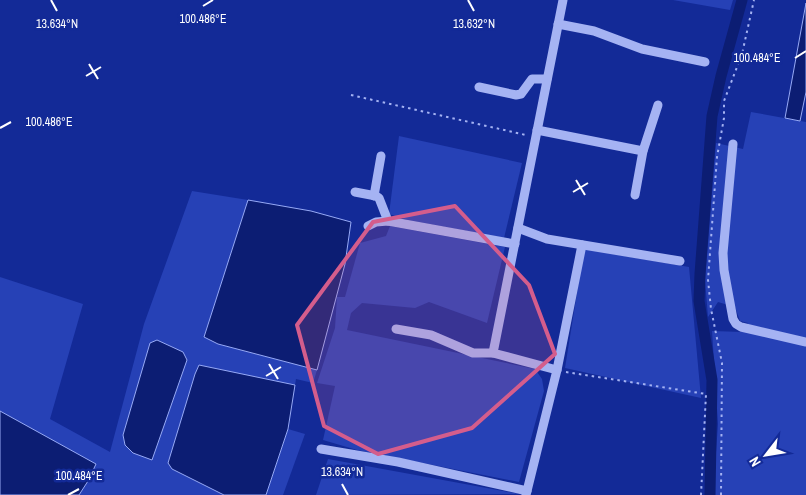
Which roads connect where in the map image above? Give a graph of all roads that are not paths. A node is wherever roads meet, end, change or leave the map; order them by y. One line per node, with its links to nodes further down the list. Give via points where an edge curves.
1 (563, 0): 2 (street)
2 (558, 24): 3 (street, via 594,31 642,49); 4 (street)
3 (706, 62)
4 (547, 79): 5 (street, via 532,79 521,94 516,95); 7 (street)
5 (479, 87)
6 (658, 105): 9 (street)
7 (537, 134): 9 (street); 16 (street)
8 (733, 144): 21 (street, via 723,252 733,319 741,326)
9 (643, 151): 12 (street)
10 (381, 156): 13 (street)
11 (355, 192): 13 (street)
12 (635, 195)
13 (374, 196): 14 (street, via 380,198)
14 (388, 221): 15 (street); 17 (street)
15 (368, 226)
16 (518, 228): 17 (street); 18 (street, via 547,239)
17 (515, 244): 22 (street)
18 (582, 245): 19 (street); 23 (street)
19 (680, 261)
20 (396, 329): 22 (street, via 431,335 473,353)
21 (806, 342)
22 (493, 353): 23 (street)
23 (556, 370): 25 (street)
24 (321, 449): 25 (street, via 398,462)
25 (526, 493)

